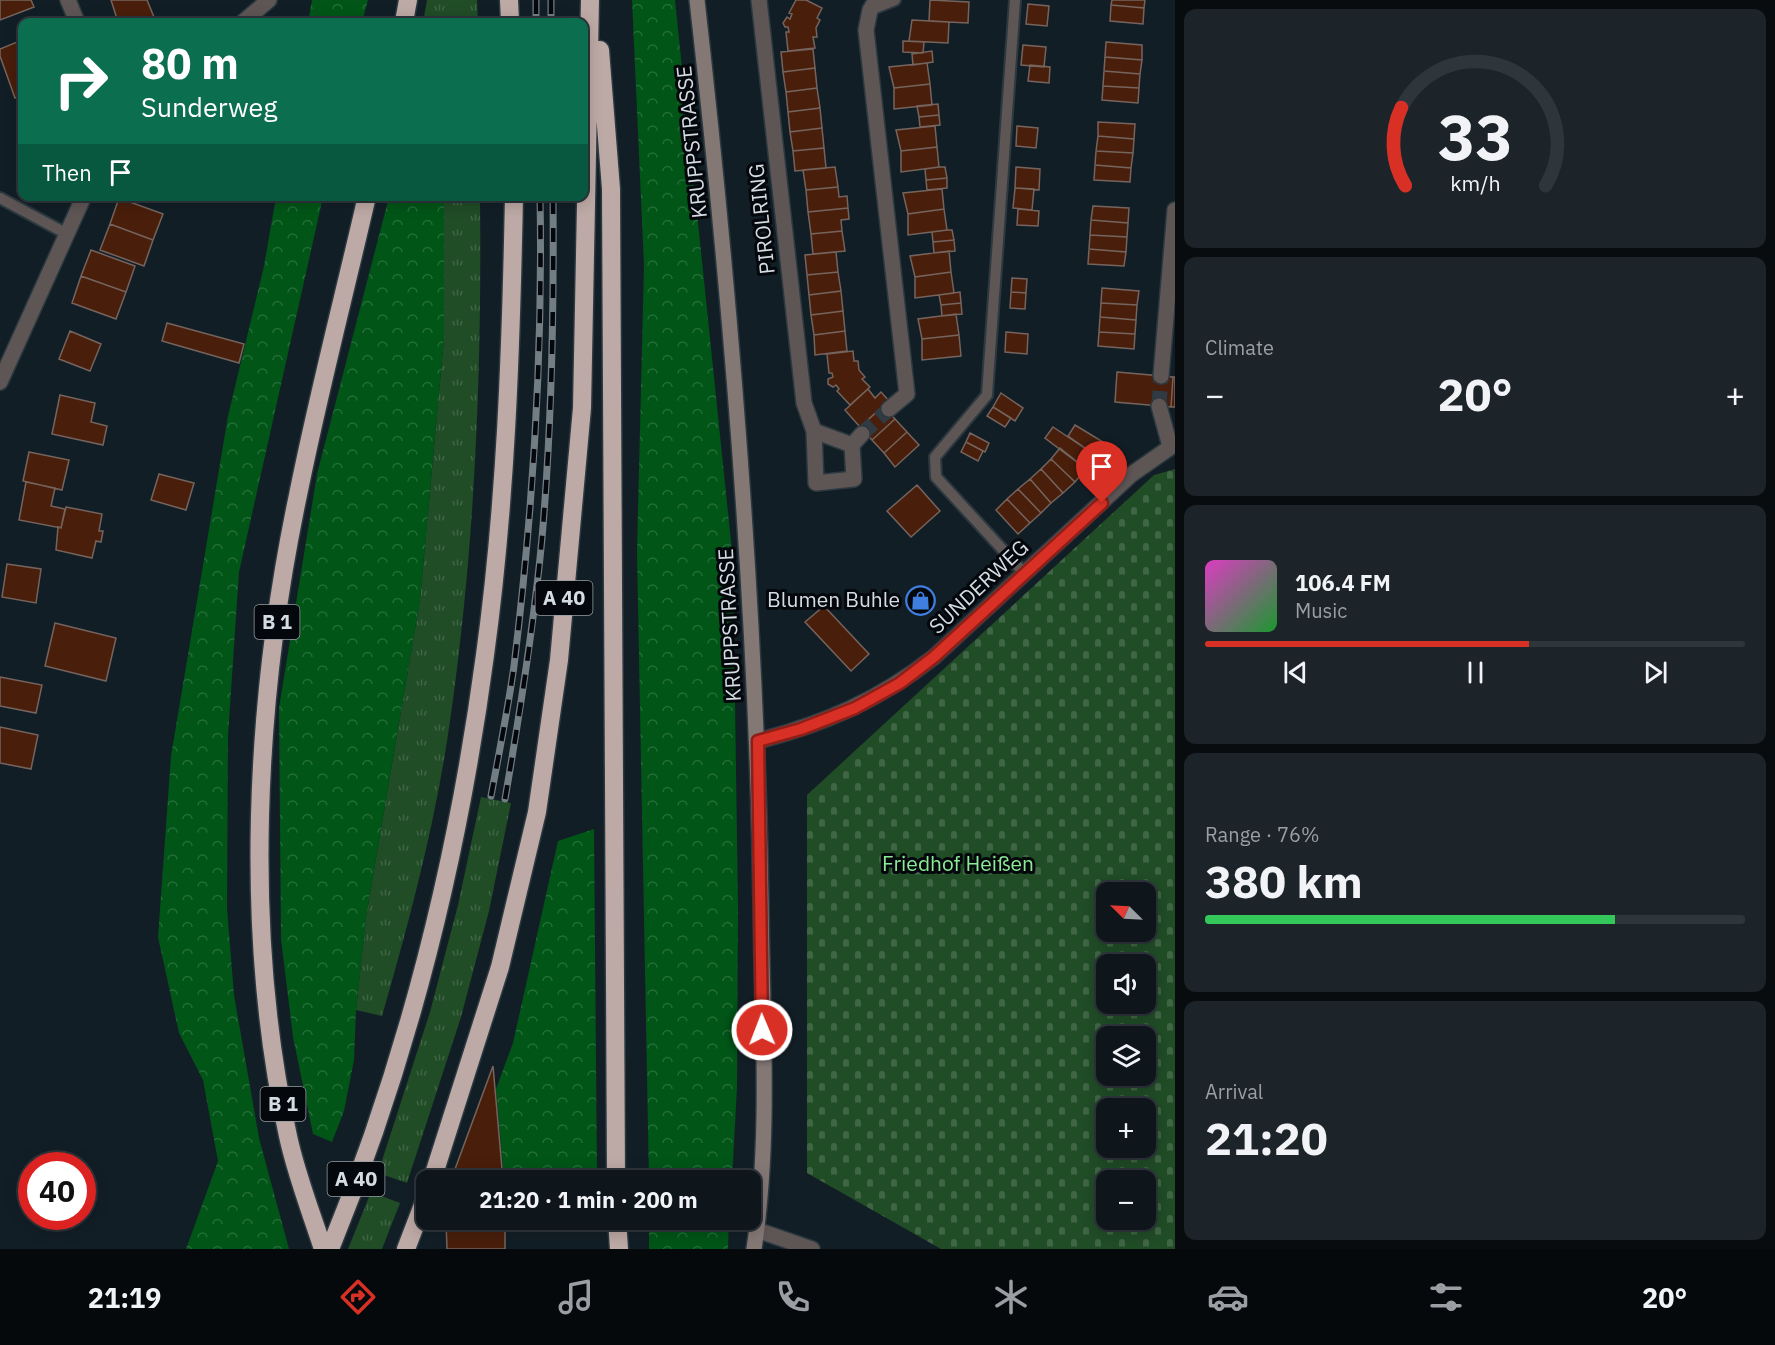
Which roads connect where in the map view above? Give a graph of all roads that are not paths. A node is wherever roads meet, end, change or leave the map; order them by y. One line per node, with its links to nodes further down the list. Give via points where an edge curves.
1 (68, 0): 12 (street)
2 (269, 0): 13 (street)
3 (408, 0): 14 (highway)
4 (509, 0): 15 (highway)
5 (590, 0): 16 (highway, A 40)
6 (596, 0): 33 (highway, via 611,189)
7 (697, 0): 31 (street, KRUPPSTRASSE, via 724,243)
8 (759, 0): 28 (street, PIROLRING, via 804,403)
9 (896, 0): 11 (lane)
10 (1015, 0): 30 (lane, via 987,396 935,457 936,477)
11 (873, 5): 27 (street, via 866,30 907,394)
12 (75, 18)
13 (248, 18)
14 (405, 18)
15 (510, 18)
16 (588, 102)
17 (0, 198): 23 (lane)
18 (82, 201): 23 (street)
19 (366, 201): 38 (highway, B 1, via 297,497 274,641 261,779 263,955 270,1029 288,1137)
20 (514, 201): 39 (highway, A 40, via 506,440 486,653 471,747 414,1010)
21 (586, 201): 32 (highway, A 40, via 582,408 559,660 537,812 501,967)
22 (1175, 210): 24 (street)
23 (68, 234): 25 (street)
24 (1161, 376)
25 (0, 382)
26 (1159, 406): 29 (street)
27 (889, 409)
28 (814, 431): 28 (street, PIROLRING, via 816,483 854,479 857,439)
29 (1173, 447): 30 (street, SUNDERWEG, via 1132,474)
30 (1025, 574): 31 (street, SUNDERWEG, via 900,683 855,708)
31 (758, 741): 34 (street, KRUPPSTRASSE)
32 (435, 1170)
33 (616, 1170)
34 (761, 1181)
35 (416, 1223): 40 (highway)
36 (617, 1230): 41 (highway)
37 (757, 1230): 42 (street, KRUPPSTRASSE); 43 (street)
38 (323, 1249)
39 (330, 1249)
40 (406, 1249)
41 (618, 1249)
42 (754, 1249)
43 (812, 1249)

